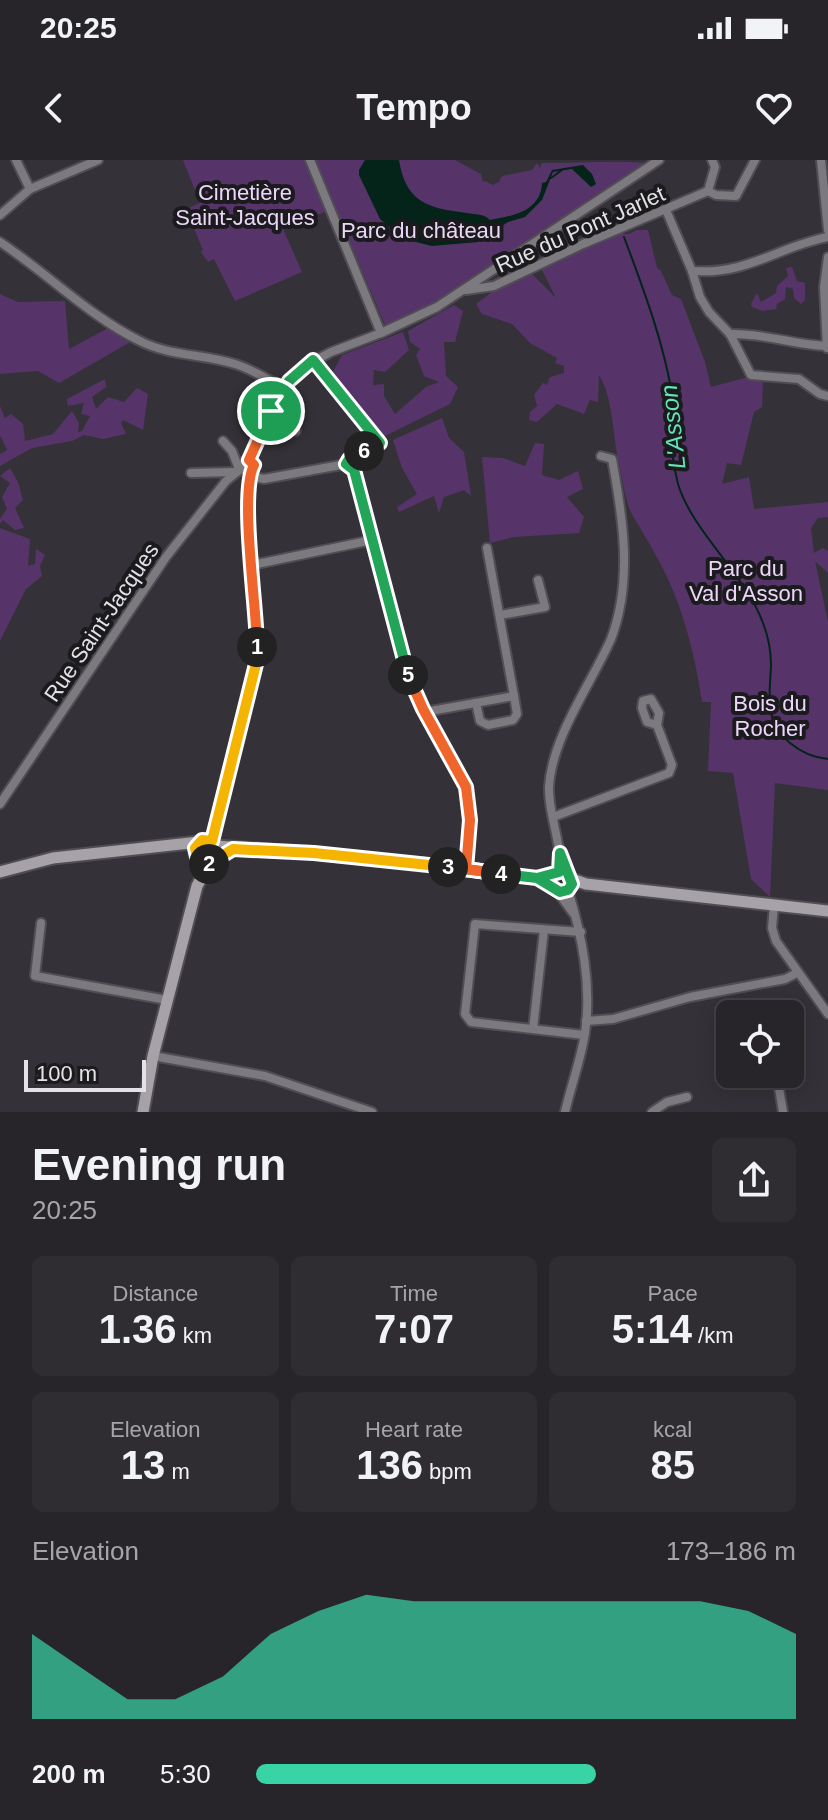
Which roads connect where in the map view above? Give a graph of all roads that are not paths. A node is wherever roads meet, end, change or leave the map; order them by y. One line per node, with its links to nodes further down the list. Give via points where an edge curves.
1 (16, 160): 8 (street)
2 (98, 160): 8 (street)
3 (310, 160): 20 (street)
4 (659, 160): 16 (street)
5 (712, 160): 9 (street)
6 (755, 160): 9 (street, Rue du Pont Jarlet, via 736,196)
7 (821, 160): 12 (street)
8 (30, 189): 11 (street)
9 (708, 191): 10 (street, Rue du Pont Jarlet)
10 (666, 210): 17 (street); 18 (street, Rue du Pont Jarlet)
11 (0, 215)
12 (828, 230)
13 (828, 237): 17 (street, via 736,270)
14 (0, 242): 24 (street, via 139,341 235,364)
15 (828, 257): 22 (street)
16 (505, 263): 18 (street); 19 (street)
17 (692, 271): 21 (street, via 709,312)
18 (513, 277): 19 (street, Rue du Pont Jarlet, via 486,289)
19 (464, 291): 20 (street)
20 (381, 333): 23 (street)
21 (730, 334): 22 (street, via 751,333); 25 (street, via 751,375 799,379)
22 (827, 349)
23 (313, 360): 24 (street); 30 (street, via 380,443)
24 (284, 388): 26 (street)
25 (828, 396)
26 (271, 411): 27 (street, via 293,422); 31 (street, via 249,460 254,465)
27 (296, 431)
28 (223, 441): 31 (street)
29 (601, 456): 43 (street, via 612,459 620,502 623,586 611,639 554,758 549,788)
30 (346, 464): 31 (street, via 264,479); 33 (street, via 354,470)
31 (243, 471): 32 (street); 35 (street); 42 (street, Rue Saint-Jacques, via 200,512 166,557)
32 (191, 473)
33 (372, 540): 35 (street); 40 (street, via 405,663)
34 (487, 548): 37 (street)
35 (252, 565): 45 (street, via 256,664)
36 (538, 580): 37 (street, via 545,607)
37 (500, 615): 38 (street)
38 (514, 696): 39 (street); 39 (street, via 513,720 488,725 480,721)
39 (476, 703): 40 (street)
40 (425, 712): 46 (street, via 466,787)
41 (657, 725): 43 (street, via 672,765 669,773)
42 (0, 804)
43 (553, 817): 48 (street)
44 (173, 845): 45 (main road); 45 (main road, via 206,839); 47 (main road, via 53,858)
45 (208, 853): 46 (main road, via 233,849 323,854); 55 (main road)
46 (466, 869): 48 (main road)
47 (2, 870)
48 (562, 882): 49 (main road); 53 (street)
49 (774, 906): 50 (main road); 54 (street, via 776,941)
50 (828, 911)
51 (41, 923): 55 (street, via 35,976)
52 (544, 930): 53 (street); 58 (street); 58 (street, via 475,924 465,1008 471,1022)
53 (581, 932): 57 (street)
54 (798, 974): 56 (street); 57 (street)
55 (167, 1000): 60 (main road)
56 (828, 1014)
57 (586, 1021): 59 (street)
58 (533, 1029): 59 (street)
59 (584, 1035): 65 (street)
60 (153, 1056): 63 (main road); 64 (street, via 265,1076)
61 (779, 1088): 67 (street)
62 (687, 1097): 66 (street)
63 (143, 1112)
64 (372, 1112)
65 (565, 1112)
66 (652, 1112)
67 (783, 1112)

